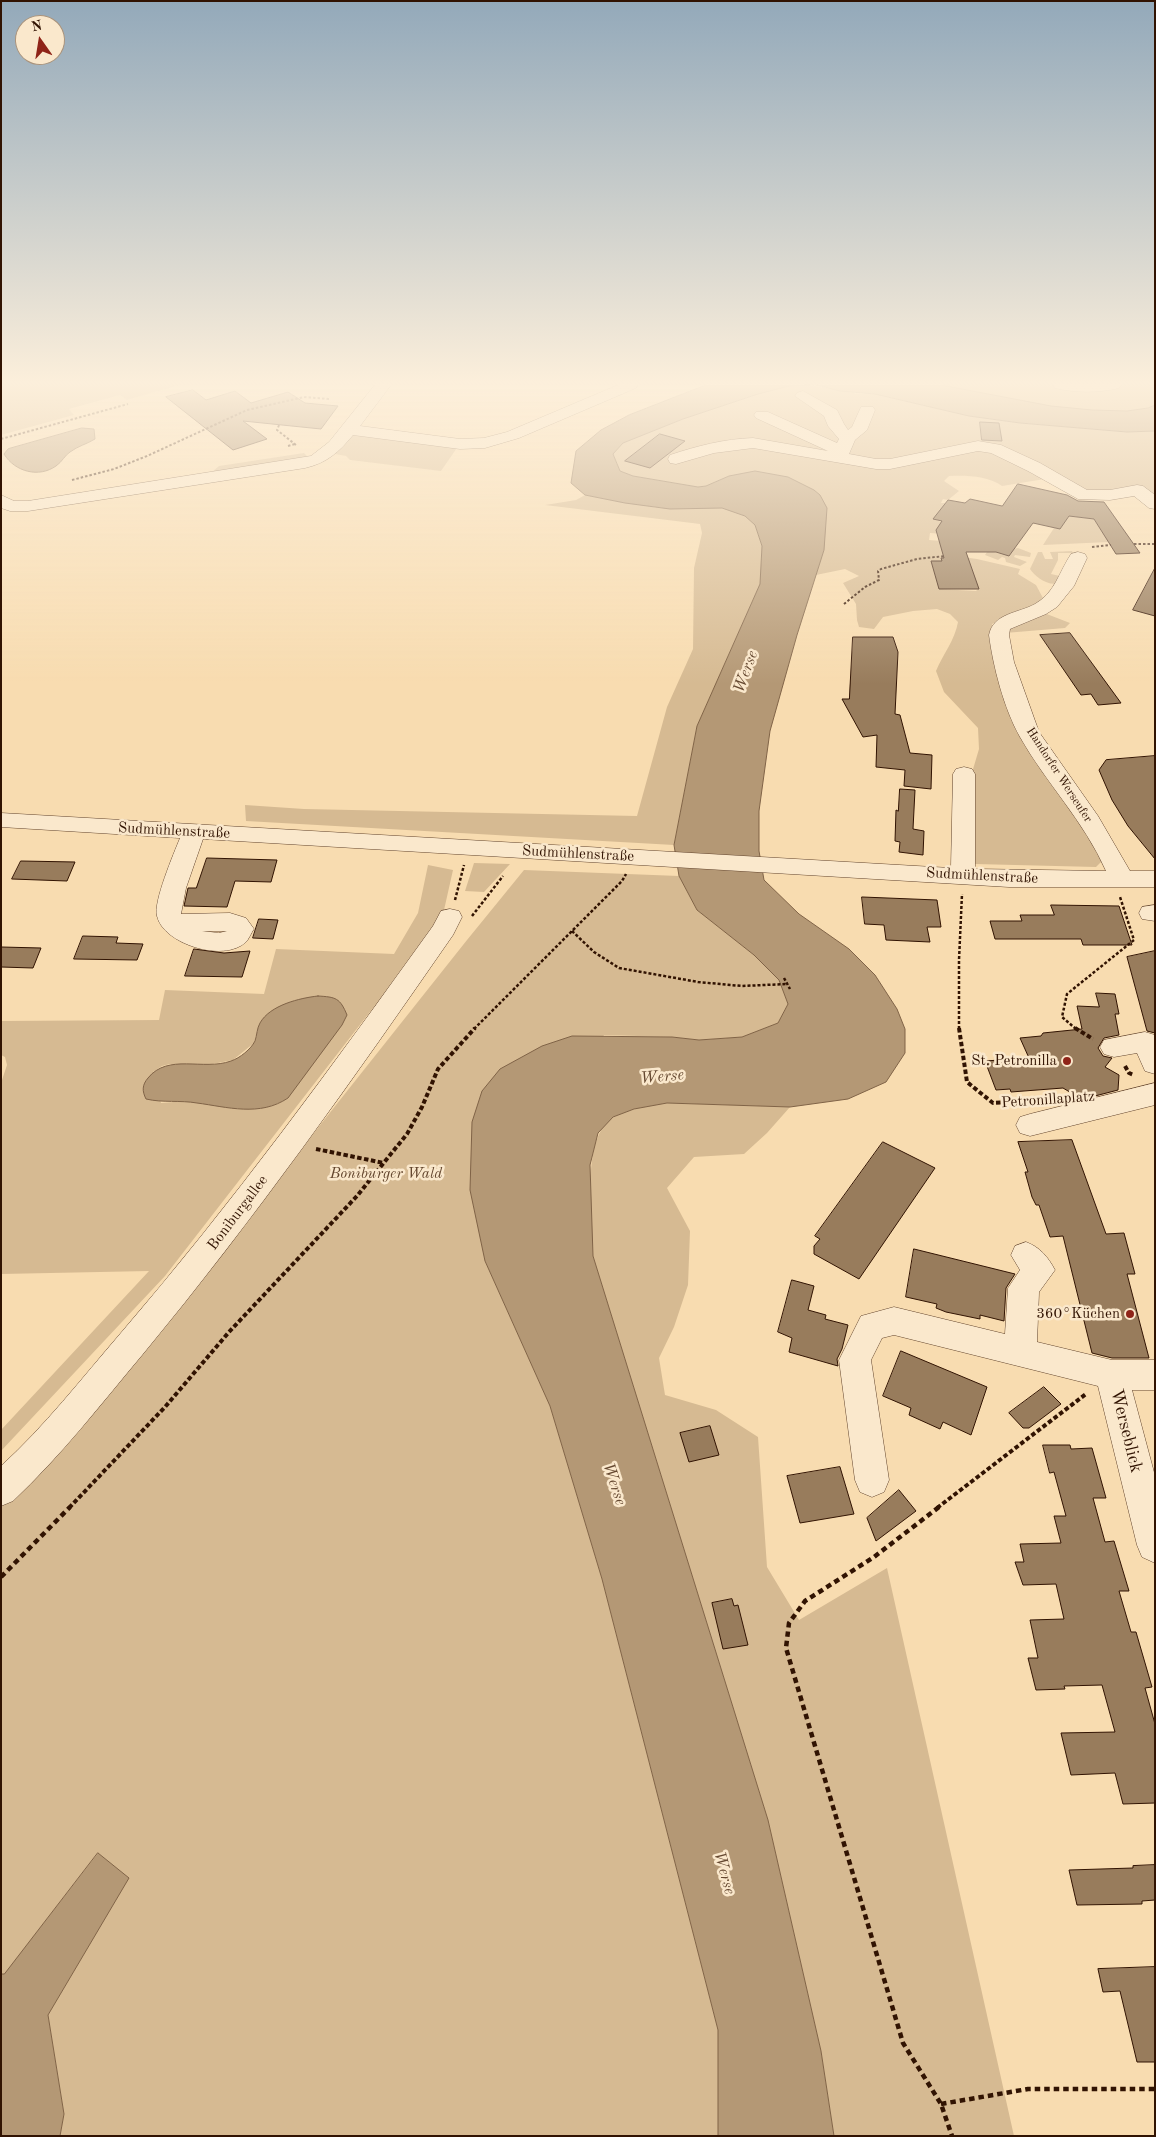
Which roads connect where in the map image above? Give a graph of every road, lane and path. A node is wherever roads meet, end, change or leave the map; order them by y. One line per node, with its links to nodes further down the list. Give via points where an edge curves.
1 (166, 485): 5 (street, via 28,506 10,506)
2 (1066, 485): 4 (street, via 1084,495)
3 (1151, 485): 4 (street)
4 (1137, 490): 6 (street)
5 (1, 500)
6 (1155, 504)
7 (1134, 544): 8 (path)
8 (1155, 544)
9 (945, 556): 11 (path, via 886,567 878,572 879,580 864,587)
10 (1078, 558): 20 (street, Handorfer Werseufer, via 1056,598 1043,608 1006,623 998,633 1002,656 1028,732 1108,850)
11 (844, 604)
12 (964, 774): 19 (street)
13 (1, 820): 14 (street, Sudmühlenstraße)
14 (194, 832): 19 (street, Sudmühlenstraße); 21 (street, via 169,910)
15 (465, 860): 22 (path)
16 (628, 869): 23 (path, via 622,881)
17 (503, 876): 22 (path, via 470,919)
18 (1155, 879): 20 (street, Sudmühlenstraße)
19 (963, 880): 20 (street, Sudmühlenstraße); 30 (path, Petronillaplatz, via 959,1038 967,1082 993,1104)
20 (1120, 884): 27 (path, via 1134,940 1067,994 1062,1017 1082,1034)
21 (172, 923)
22 (447, 923): 31 (street, Boniburgallee)
23 (572, 931): 25 (path, via 594,952 620,968 698,982 742,986); 32 (path, via 438,1069 407,1134)
24 (784, 978): 25 (path)
25 (787, 984): 26 (path)
26 (790, 989)
27 (1114, 1047): 28 (street, via 1145,1042)
28 (1155, 1064)
29 (1155, 1094): 30 (street, Petronillaplatz)
30 (1031, 1113)
31 (290, 1144): 32 (path); 38 (street, Boniburgallee, via 148,1326)
32 (384, 1163): 40 (path, via 165,1407)
33 (1026, 1255): 34 (street, via 1040,1270 1024,1288)
34 (1020, 1352): 35 (street); 37 (street, via 894,1321 872,1326 854,1360)
35 (1112, 1375): 36 (street); 39 (street, Werseblick); 42 (path, via 874,1557 805,1601 789,1623 786,1648 904,2043)
36 (1155, 1375)
37 (872, 1480)
38 (1, 1489)
39 (1155, 1545)
40 (1, 1577)
41 (1155, 2089): 42 (path, via 1028,2089)
42 (941, 2104): 43 (path)
43 (952, 2136)

